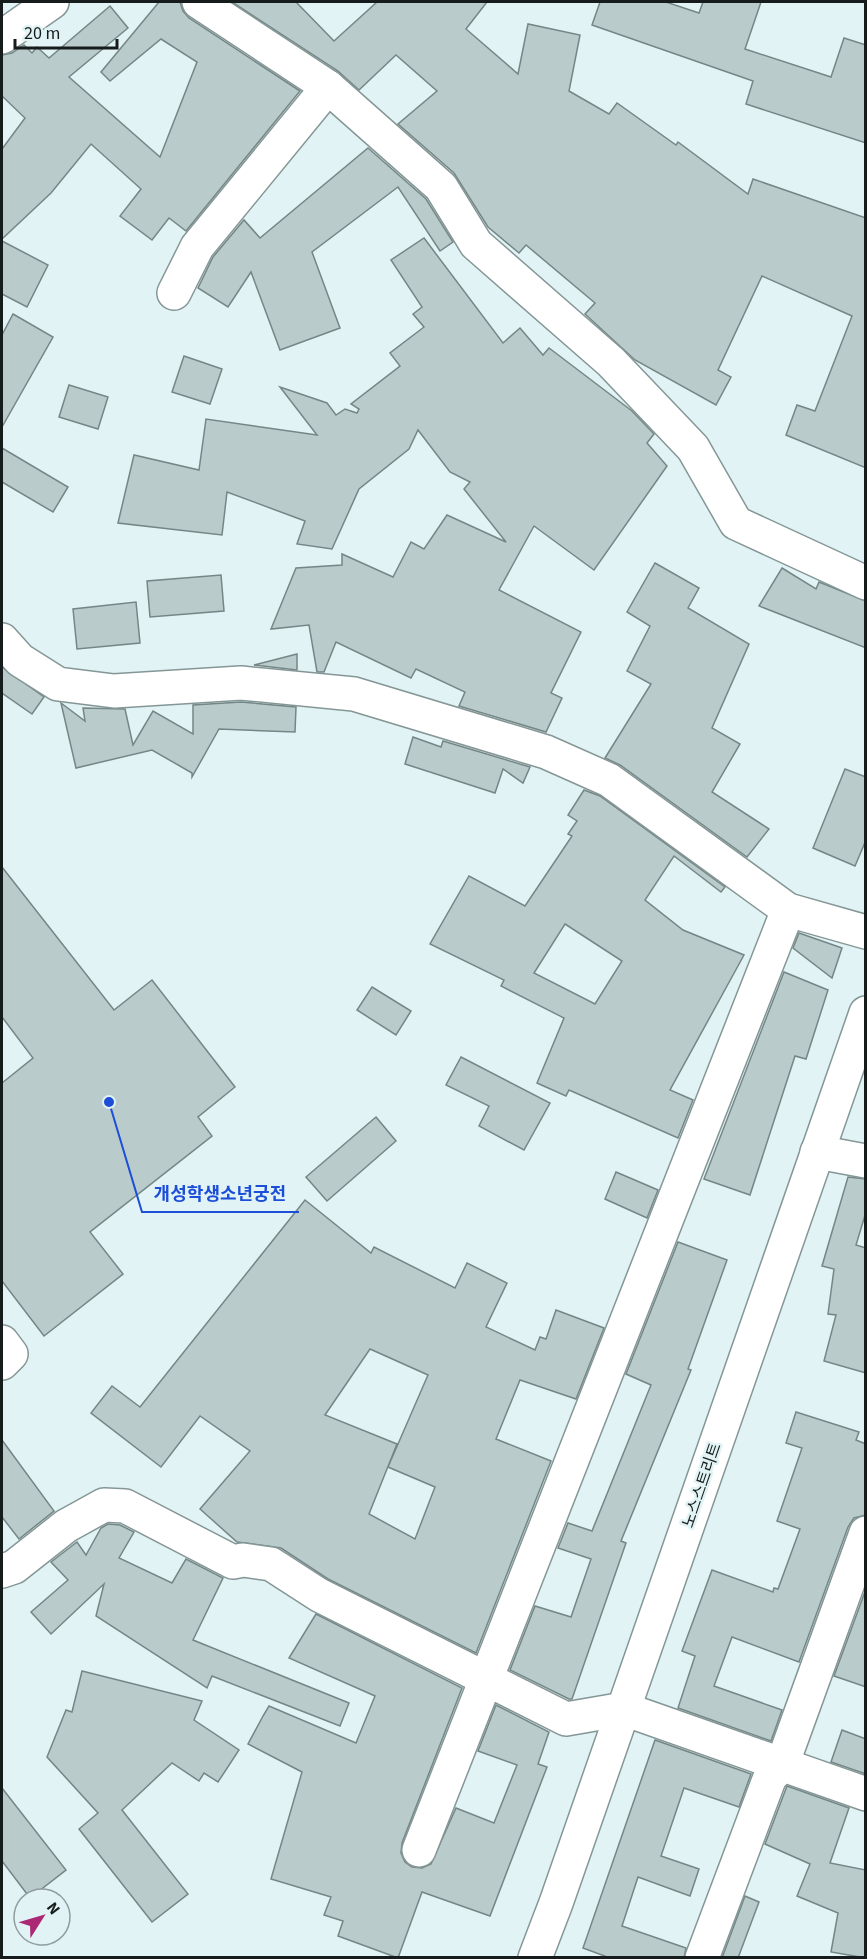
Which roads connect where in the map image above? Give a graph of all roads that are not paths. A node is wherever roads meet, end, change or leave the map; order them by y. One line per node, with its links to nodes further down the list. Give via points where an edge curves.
1 (52, 2): 3 (street)
2 (198, 2): 4 (street)
3 (2, 36)
4 (327, 87): 5 (street, via 197,247); 6 (street, via 441,187 476,244 611,362 693,448 736,522)
5 (174, 293)
6 (866, 583)
7 (2, 640): 8 (street, via 20,660 58,684 114,691 241,683 354,694 546,752 609,780)
8 (788, 910): 9 (street); 17 (street)
9 (866, 932)
10 (866, 1013): 11 (street, 노스스트리트)
11 (817, 1152): 12 (street); 18 (street, 노스스트리트)
12 (866, 1161)
13 (2, 1342): 14 (street, via 11,1354)
14 (2, 1363)
15 (866, 1533): 19 (street)
16 (2, 1571): 17 (street, via 14,1567 66,1526 104,1505 125,1506 233,1562 271,1564 319,1596)
17 (486, 1680): 18 (street, via 566,1719); 21 (street)
18 (624, 1709): 19 (street); 22 (street, 노스스트리트)
19 (782, 1765): 20 (street); 23 (street, via 770,1777)
20 (866, 1794)
21 (419, 1850)
22 (535, 1958)
23 (702, 1958)

